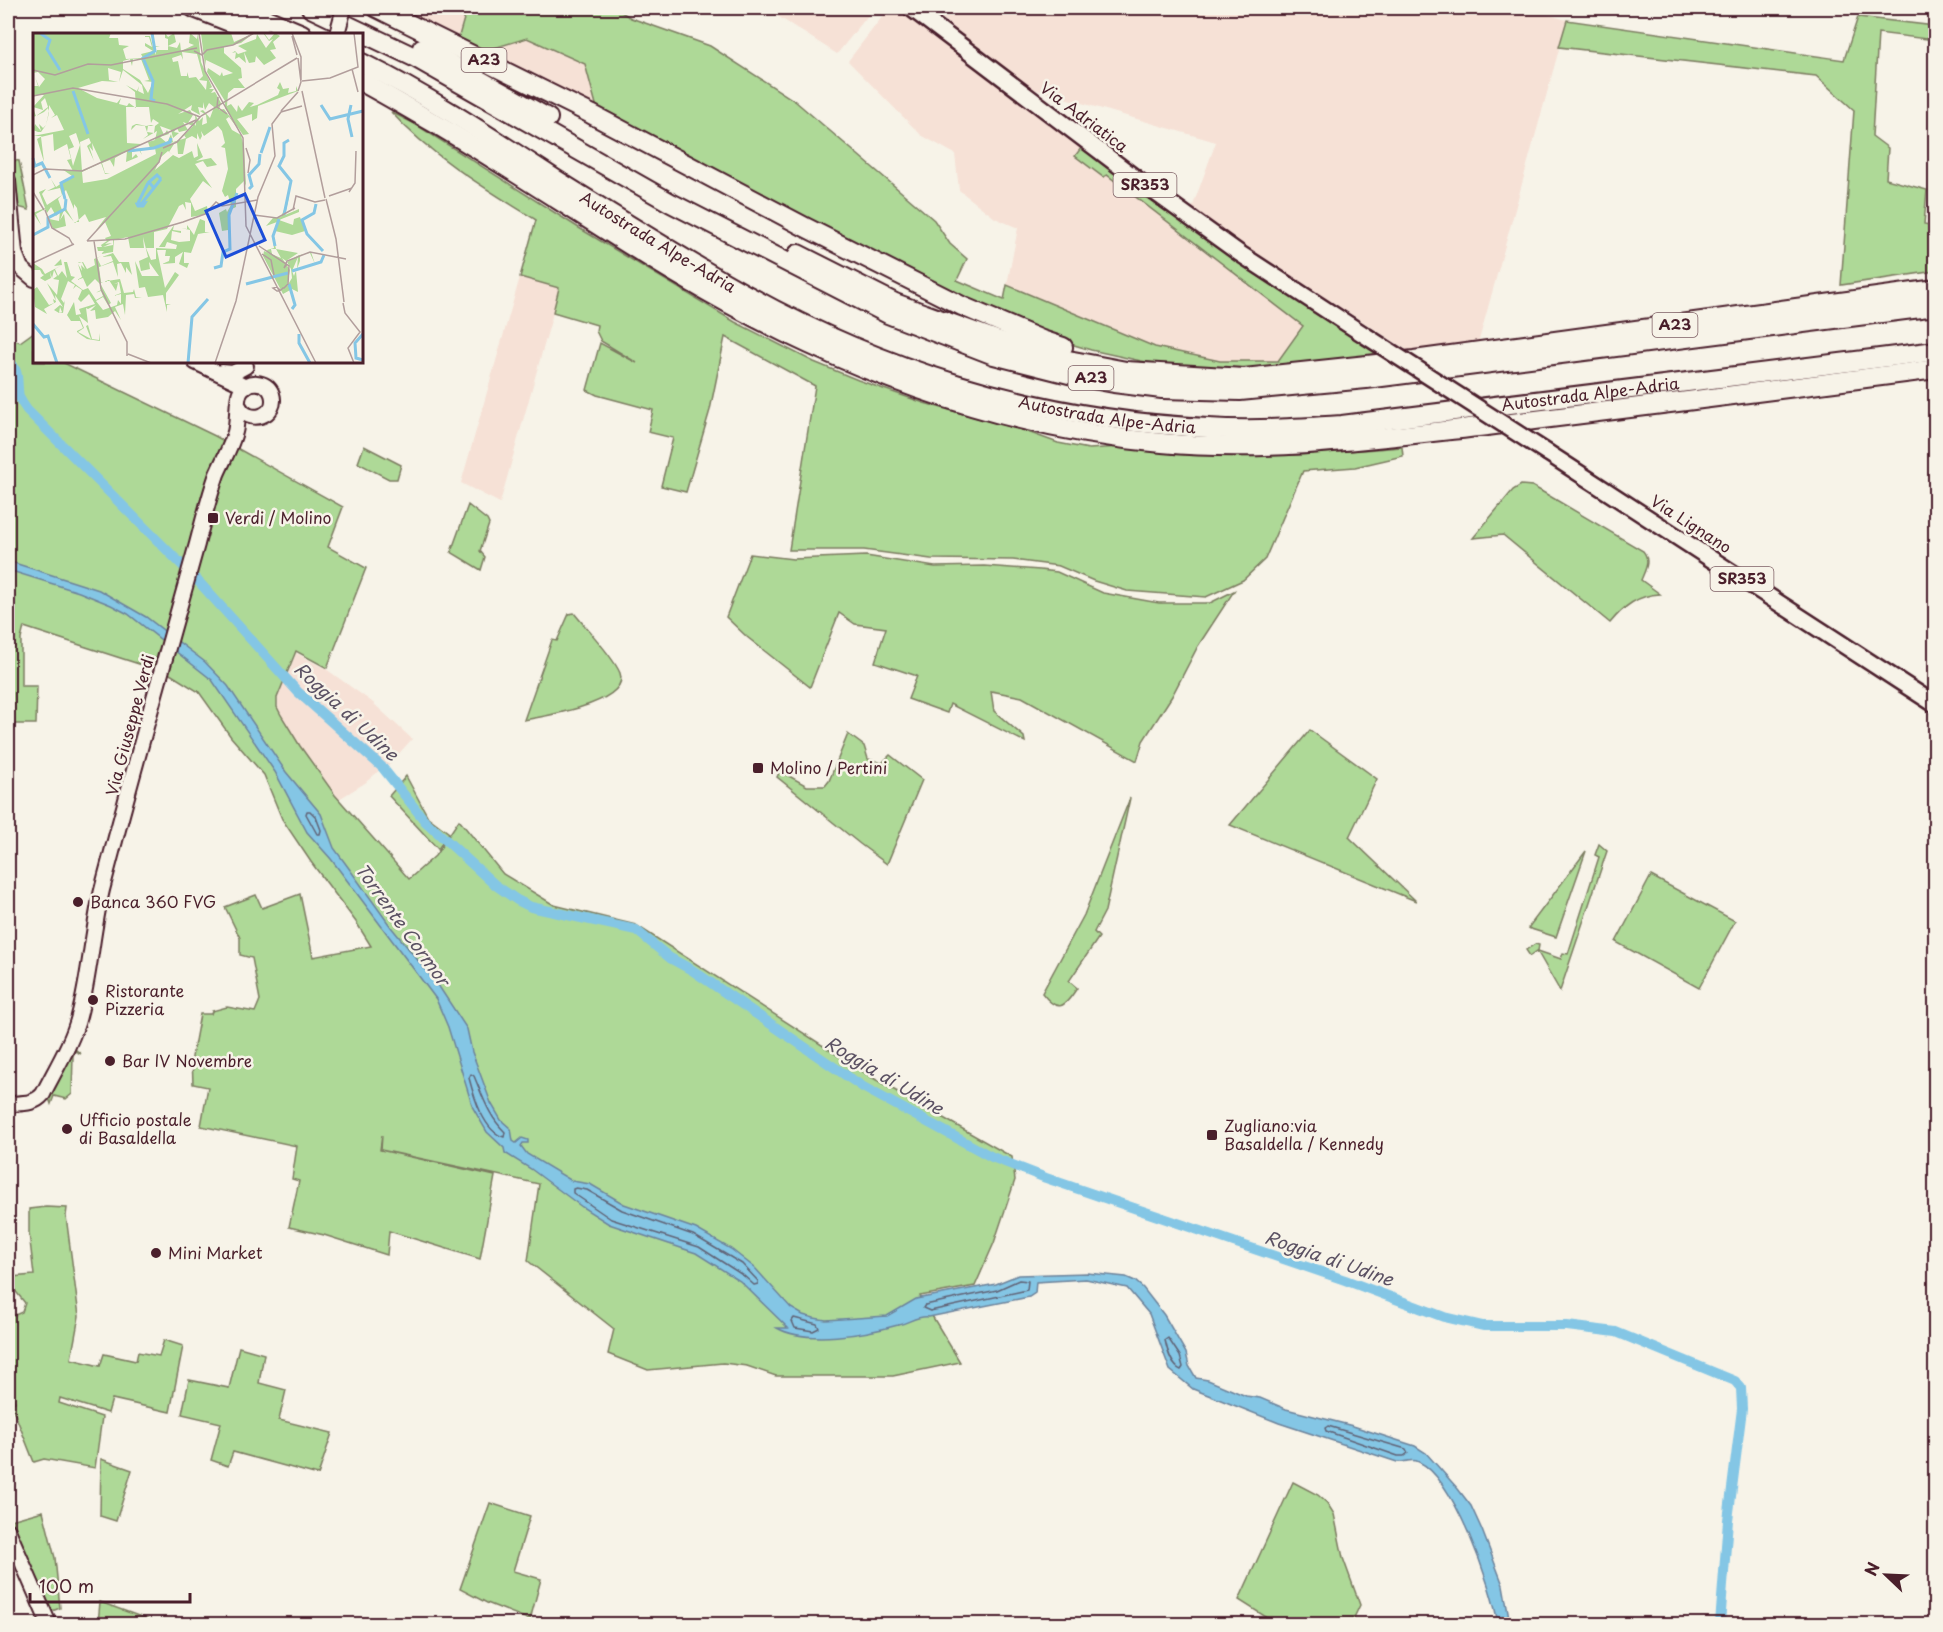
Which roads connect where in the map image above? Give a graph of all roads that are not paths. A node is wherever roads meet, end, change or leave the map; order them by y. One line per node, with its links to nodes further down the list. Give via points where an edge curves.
1 (194, 8): 8 (highway)
2 (240, 8): 9 (highway)
3 (377, 8): 22 (highway, A23, via 962,306 1042,340)
4 (911, 8): 7 (main road, Via Adriatica / SR353)
5 (921, 8): 7 (main road, Via Adriatica / SR353)
6 (331, 9): 10 (main road, bridge); 16 (highway, A23, via 671,203 888,314 994,355 1105,381 1162,389 1240,391 1366,379); 22 (highway, A23, via 481,79 679,195 895,303 999,341 1063,359 1126,371)
7 (932, 24): 27 (main road, Via Adriatica / SR353, bridge, via 1239,253)
8 (257, 33)
9 (300, 33)
10 (337, 33)
11 (363, 64): 17 (highway, Autostrada Alpe-Adria / A23, via 726,283 813,329 965,388 1087,415 1206,428 1342,426)
12 (363, 83): 20 (highway, Autostrada Alpe-Adria, via 769,325 915,389 963,405 1085,433 1166,444 1348,442)
13 (8, 181): 14 (main road, via 15,253 21,268)
14 (33, 278)
15 (1935, 289): 22 (highway, A23, via 1414,360 1244,378)
16 (1935, 306)
17 (1935, 351)
18 (197, 363): 21 (main road)
19 (248, 363): 21 (main road, via 233,374); 23 (main road, via 253,372)
20 (1935, 369)
21 (214, 371): 23 (main road); 24 (main road, via 227,382)
22 (1169, 374)
23 (251, 384): 24 (main road, via 240,391); 25 (main road, via 270,391 273,400 270,411)
24 (239, 402): 25 (main road, via 246,415); 26 (main road, Via Giuseppe Verdi)
25 (258, 417): 26 (main road, Via Giuseppe Verdi)
26 (233, 442): 29 (main road, Via Giuseppe Verdi, via 217,474 100,901 78,1021 38,1100)
27 (1548, 453): 28 (main road, Via Lignano / SR353)
28 (1935, 705)
29 (8, 1104)
30 (8, 1530): 31 (main road)
31 (49, 1624)

